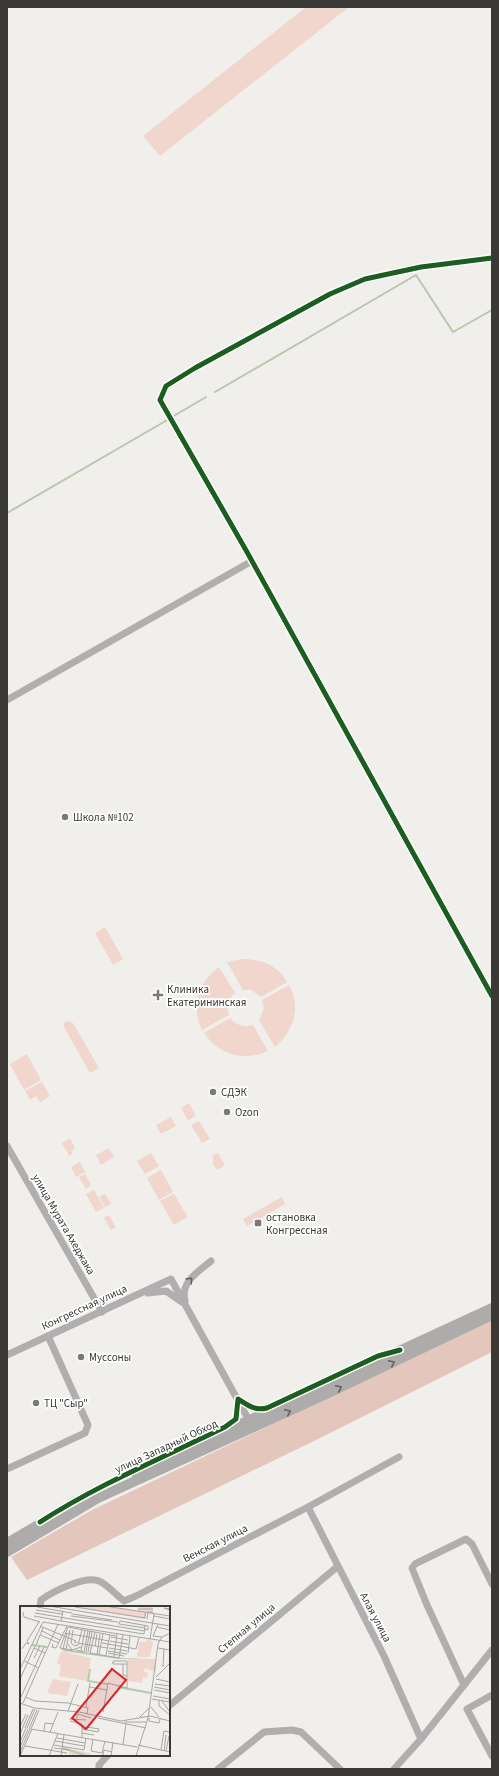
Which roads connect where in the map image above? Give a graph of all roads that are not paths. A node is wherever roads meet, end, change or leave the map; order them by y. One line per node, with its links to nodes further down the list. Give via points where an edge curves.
1 (492, 258): 2 (street, via 421,267 365,279 330,294 166,386 160,400)
2 (252, 561): 3 (street); 4 (street)
3 (7, 700)
4 (492, 996)
5 (7, 1146): 10 (street, улица Мурата Ахеджака)
6 (211, 1261): 8 (street, one-way to 6, via 183,1292 186,1284)
7 (141, 1294): 8 (street, via 166,1291); 8 (street, Конгрессная улица, via 171,1280); 10 (street, Конгрессная улица)
8 (185, 1305): 15 (street)
9 (492, 1308): 13 (highway, улица Западный Обход)
10 (102, 1312): 12 (street, Конгрессная улица)
11 (492, 1315): 16 (highway, улица Западный Обход, one-way to 11)
12 (48, 1336): 14 (street, Конгрессная улица); 18 (street, via 88,1429 85,1433)
13 (400, 1350): 15 (street, via 378,1356 267,1408 249,1407); 16 (highway, улица Западный Обход)
14 (7, 1355)
15 (238, 1398): 16 (street); 20 (street, via 236,1419 225,1427 120,1476 74,1500)
16 (251, 1424): 20 (highway, улица Западный Обход, via 131,1476); 22 (highway, улица Западный Обход, via 98,1498)
17 (399, 1457): 19 (street, Венская улица)
18 (7, 1469)
19 (308, 1508): 23 (street, Алая улица); 25 (street, Венская улица, via 124,1601 99,1581 86,1580 52,1592)
20 (40, 1522): 21 (highway, улица Западный Обход)
21 (7, 1543)
22 (7, 1552)
23 (337, 1567): 29 (street, Степная улица); 30 (street, Алая улица, via 384,1656)
24 (492, 1584): 27 (street, via 472,1544 466,1539 415,1564 412,1568)
25 (40, 1604)
26 (492, 1650): 27 (street)
27 (464, 1685): 30 (street)
28 (492, 1695): 32 (street, via 467,1709)
29 (170, 1705)
30 (420, 1739): 36 (street)
31 (107, 1756): 33 (street, via 99,1765)
32 (492, 1756)
33 (99, 1769)
34 (218, 1769): 35 (street, via 264,1732 292,1730 301,1732)
35 (340, 1769)
36 (394, 1769)

